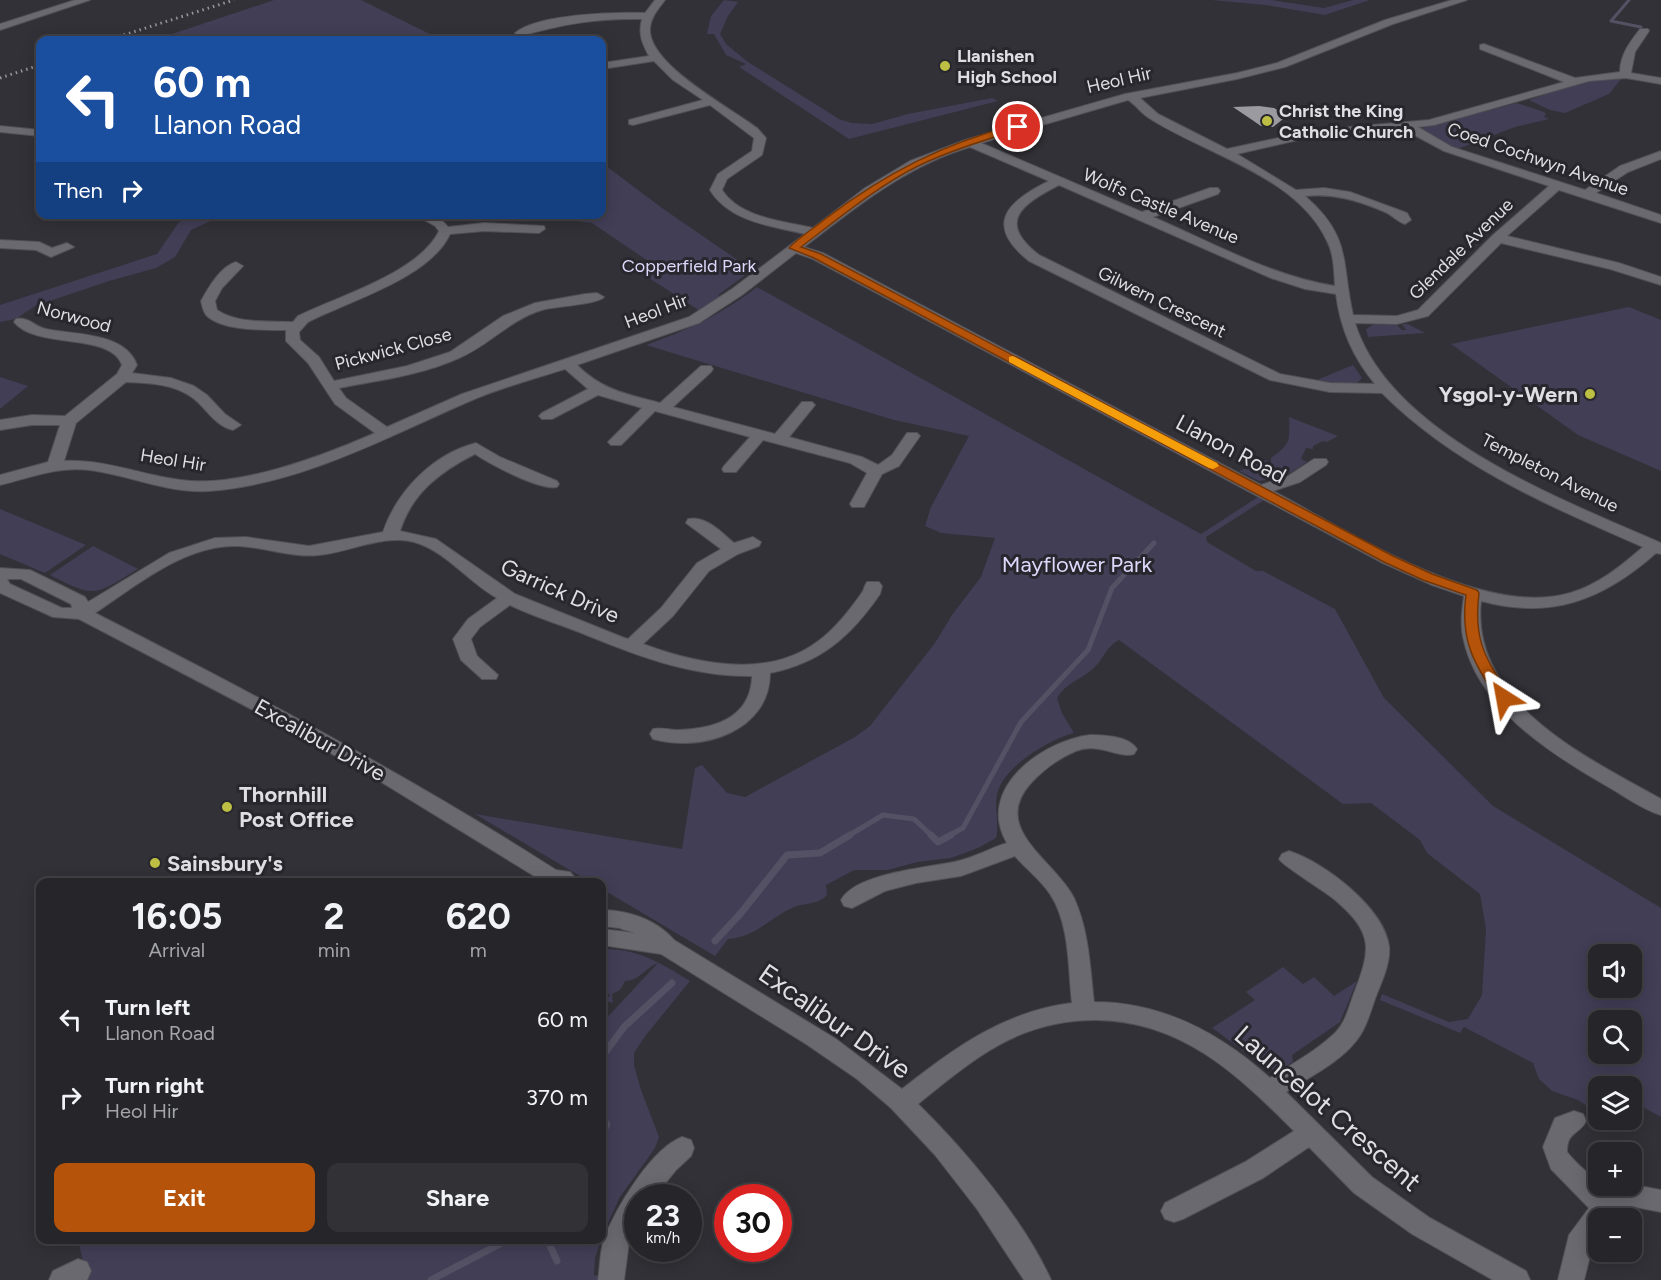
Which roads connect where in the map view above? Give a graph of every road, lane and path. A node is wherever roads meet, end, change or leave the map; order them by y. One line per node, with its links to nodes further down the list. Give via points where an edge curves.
1 (84, 0): 5 (street)
2 (660, 0): 4 (street)
3 (1462, 0): 14 (street, Heol Hir, via 1389,22 1281,65)
4 (649, 16): 7 (street, via 578,17); 9 (street, via 646,41)
5 (0, 27)
6 (1644, 31): 11 (street, via 1630,50)
7 (520, 33)
8 (1484, 47): 12 (street)
9 (655, 58): 10 (street); 15 (street)
10 (606, 65)
11 (1626, 75): 12 (street); 13 (street)
12 (1572, 81): 17 (street, via 1455,117)
13 (1661, 81)
14 (1130, 96): 20 (street, Heol Hir); 21 (street, Templeton Avenue, via 1153,115)
15 (711, 101): 16 (street); 34 (street, via 753,130 761,141 754,155 718,181 720,200 748,215)
16 (633, 122)
17 (1407, 126): 21 (street, via 1303,134); 24 (street, Coed Cochwyn Avenue, via 1448,149)
18 (0, 129): 19 (street)
19 (36, 133)
20 (969, 142): 23 (street, Wolfs Castle Avenue); 34 (street, Heol Hir, via 901,171)
21 (1224, 153): 26 (street, Templeton Avenue)
22 (1661, 155): 27 (street, via 1624,168)
23 (1058, 181): 28 (street, Wolfs Castle Avenue); 50 (street, Gilwern Crescent, via 1021,201 1010,218 1014,239 1034,258 1275,376 1332,389)
24 (1556, 186): 27 (street, Coed Cochwyn Avenue); 35 (street, Glendale Avenue)
25 (1214, 191): 28 (street)
26 (1294, 194): 31 (street, via 1323,190 1353,195); 41 (street, Templeton Avenue, via 1331,234 1338,251)
27 (1585, 195): 30 (street, Coed Cochwyn Avenue)
28 (1141, 217): 41 (street, Wolfs Castle Avenue, via 1276,275)
29 (431, 219): 33 (street)
30 (1661, 219)
31 (1405, 220)
32 (539, 230): 33 (street, via 491,227)
33 (446, 231): 45 (street, via 440,246 419,262)
34 (814, 232): 38 (street, Heol Hir)
35 (1498, 238): 40 (street); 43 (street, Glendale Avenue, via 1423,313 1398,320)
36 (0, 243): 37 (street, via 39,246 51,253)
37 (68, 247)
38 (794, 248): 46 (street, Heol Hir, via 694,320); 69 (street, Llanon Road, via 818,256)
39 (237, 266): 45 (street, via 208,296 212,313 225,321)
40 (1661, 281)
41 (1342, 291): 43 (street, Templeton Avenue)
42 (597, 297): 49 (street, Pickwick Close, via 531,309 452,356)
43 (1347, 319): 50 (street, Templeton Avenue, via 1355,346)
44 (21, 322): 48 (street, Norwood, via 36,331 88,340 123,353 131,363)
45 (294, 326): 49 (street, via 293,341 314,360)
46 (567, 363): 51 (street); 58 (street, Heol Hir, via 458,400)
47 (706, 369): 53 (street)
48 (123, 377): 55 (street); 57 (street, via 183,387 199,395 215,416)
49 (330, 386): 58 (street, via 340,401)
50 (1385, 388): 74 (street, Templeton Avenue, via 1432,429 1484,464)
51 (597, 390): 53 (street); 54 (street)
52 (807, 405): 61 (street)
53 (657, 408): 59 (street); 62 (street)
54 (547, 416)
55 (69, 421): 56 (street, via 32,420); 64 (street)
56 (0, 425)
57 (233, 425)
58 (385, 433): 64 (street, Heol Hir, via 300,466 209,486 170,483 96,465)
59 (761, 433): 61 (street); 65 (street)
60 (912, 436): 66 (street, via 896,462)
61 (780, 438): 66 (street, via 856,460)
62 (616, 442)
63 (1320, 462): 69 (street, via 1294,479)
64 (55, 466): 67 (street, Heol Hir)
65 (730, 469)
66 (876, 471): 70 (street)
67 (0, 480)
68 (550, 484): 72 (street, via 476,448 429,475 402,505)
69 (1261, 491): 79 (street, Llanon Road, via 1398,564)
70 (858, 504)
71 (694, 522): 75 (street)
72 (390, 536): 80 (street, Garrick Drive, via 429,542); 81 (street, Garrick Drive, via 308,551 238,541 203,544 182,552)
73 (753, 542): 75 (street)
74 (1658, 547): 79 (street, Llanon Road, via 1611,581 1571,598 1535,602)
75 (732, 550): 82 (street, via 703,567 667,612)
76 (0, 573): 81 (street, Excalibur Drive, via 24,574 79,601)
77 (0, 581): 81 (street, Excalibur Drive, via 2,587 58,613)
78 (873, 586): 83 (street, Garrick Drive, via 871,594 828,643 803,658)
79 (1473, 593): 87 (street, via 1472,637 1482,664 1504,698 1532,727 1563,749)
80 (509, 598): 82 (street, Garrick Drive); 84 (street, via 474,623 462,639 466,656)
81 (82, 614): 90 (street, Excalibur Drive, via 307,732)
82 (632, 646): 83 (street, Garrick Drive, via 704,667)
83 (761, 671): 85 (street, via 760,695 740,720 699,734)
84 (489, 675)
85 (660, 734)
86 (1127, 749): 88 (street, via 1108,741 1073,745 1034,767 1014,790 1009,808 1010,825)
87 (1661, 808)
88 (1019, 846): 91 (street, via 962,868 879,885); 95 (street, via 1056,885 1069,913)
89 (1289, 859): 96 (street, via 1339,890 1368,924 1378,947 1350,1032)
90 (554, 878)
91 (852, 900)
92 (606, 919): 94 (street, Excalibur Drive, via 630,922 661,939)
93 (606, 938): 94 (street, Excalibur Drive)
94 (666, 946): 97 (street, Excalibur Drive, via 858,1067)
95 (1084, 1010): 96 (street, Launcelot Crescent, via 1133,1015 1178,1027 1220,1051); 97 (street, Launcelot Crescent, via 1045,1016 1005,1031 967,1053)
96 (1268, 1092): 99 (street, Launcelot Crescent)
97 (901, 1104): 109 (street, Excalibur Drive, via 984,1199)
98 (1574, 1121): 103 (street, via 1562,1127 1556,1154 1598,1196)
99 (1311, 1133): 105 (street, via 1254,1170); 110 (street, Launcelot Crescent, via 1385,1203)
100 (682, 1148): 101 (street)
101 (649, 1184)
102 (1661, 1201): 104 (street, via 1631,1197)
103 (1603, 1208)
104 (1617, 1208)
105 (1174, 1211)
106 (624, 1225): 108 (street, via 616,1241)
107 (1588, 1228): 111 (street, via 1582,1235)
108 (611, 1280)
109 (1038, 1280)
110 (1517, 1280)
111 (1571, 1280)

